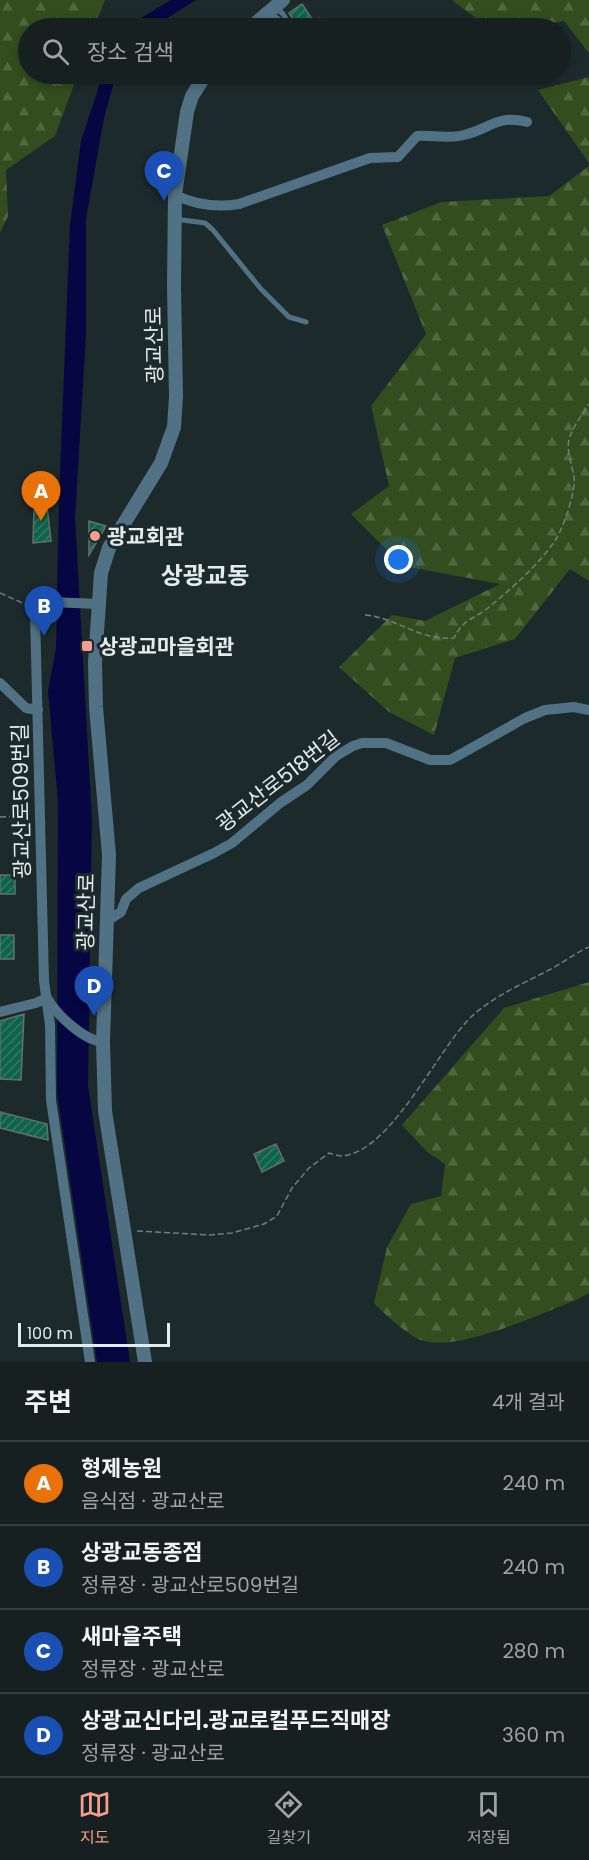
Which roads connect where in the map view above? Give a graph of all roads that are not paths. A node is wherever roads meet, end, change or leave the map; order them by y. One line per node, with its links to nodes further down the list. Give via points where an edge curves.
1 (275, 7): 2 (street); 3 (lane)
2 (262, 18)
3 (286, 18)
4 (200, 84): 6 (street, 광교산로, via 187,112)
5 (527, 122): 6 (street, via 505,119 466,135 417,136 398,157 370,158 239,204 193,204)
6 (175, 195): 7 (street, 광교산로)
7 (173, 219): 8 (lane, via 205,223 289,317); 9 (street, 광교산로, via 174,427 161,463 109,548 100,573)
8 (306, 322)
9 (99, 604): 11 (street, 광교산로509번길, via 42,605); 13 (street, 광교산로, via 96,707 109,855)
10 (0, 683): 11 (street, via 26,708)
11 (38, 710): 14 (street, 광교산로509번길)
12 (589, 710): 13 (street, 광교산로518번길, via 545,710 450,760 430,760 386,743 353,746 232,843 139,888 126,899 121,912)
13 (107, 921): 16 (street, 광교산로)
14 (47, 998): 15 (street); 16 (street, 광교산로509번길, via 54,1010); 17 (street, via 51,1100)
15 (0, 1012)
16 (97, 1041): 18 (street, 광교산로)
17 (90, 1362)
18 (145, 1362)

